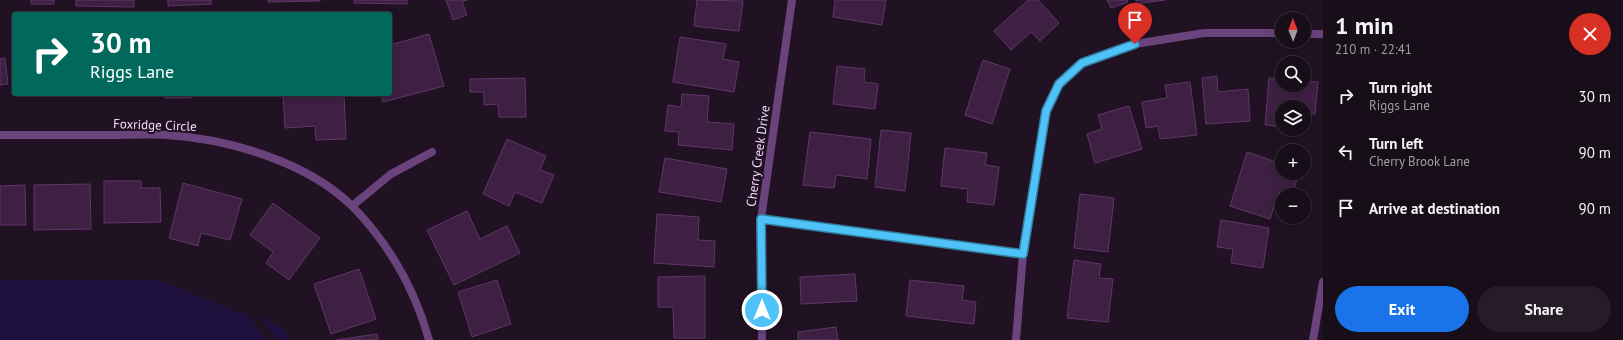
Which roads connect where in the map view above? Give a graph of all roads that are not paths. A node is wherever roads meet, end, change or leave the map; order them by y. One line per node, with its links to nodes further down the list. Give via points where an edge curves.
1 (792, 0): 8 (street, Cherry Creek Drive)
2 (1275, 33): 9 (street, via 1204,33 1135,44 1082,63 1059,84 1046,111)
3 (1311, 34): 4 (street)
4 (1323, 34)
5 (0, 135): 7 (street, Foxridge Circle, via 167,135 227,144 254,151 310,176)
6 (432, 152): 7 (street, via 391,174)
7 (352, 206): 11 (street, Foxridge Circle, via 393,258 419,310)
8 (761, 219): 9 (street); 12 (street, Cherry Creek Drive)
9 (1023, 254): 13 (street)
10 (1323, 282): 14 (street)
11 (429, 340)
12 (762, 340)
13 (1016, 340)
14 (1313, 340)

